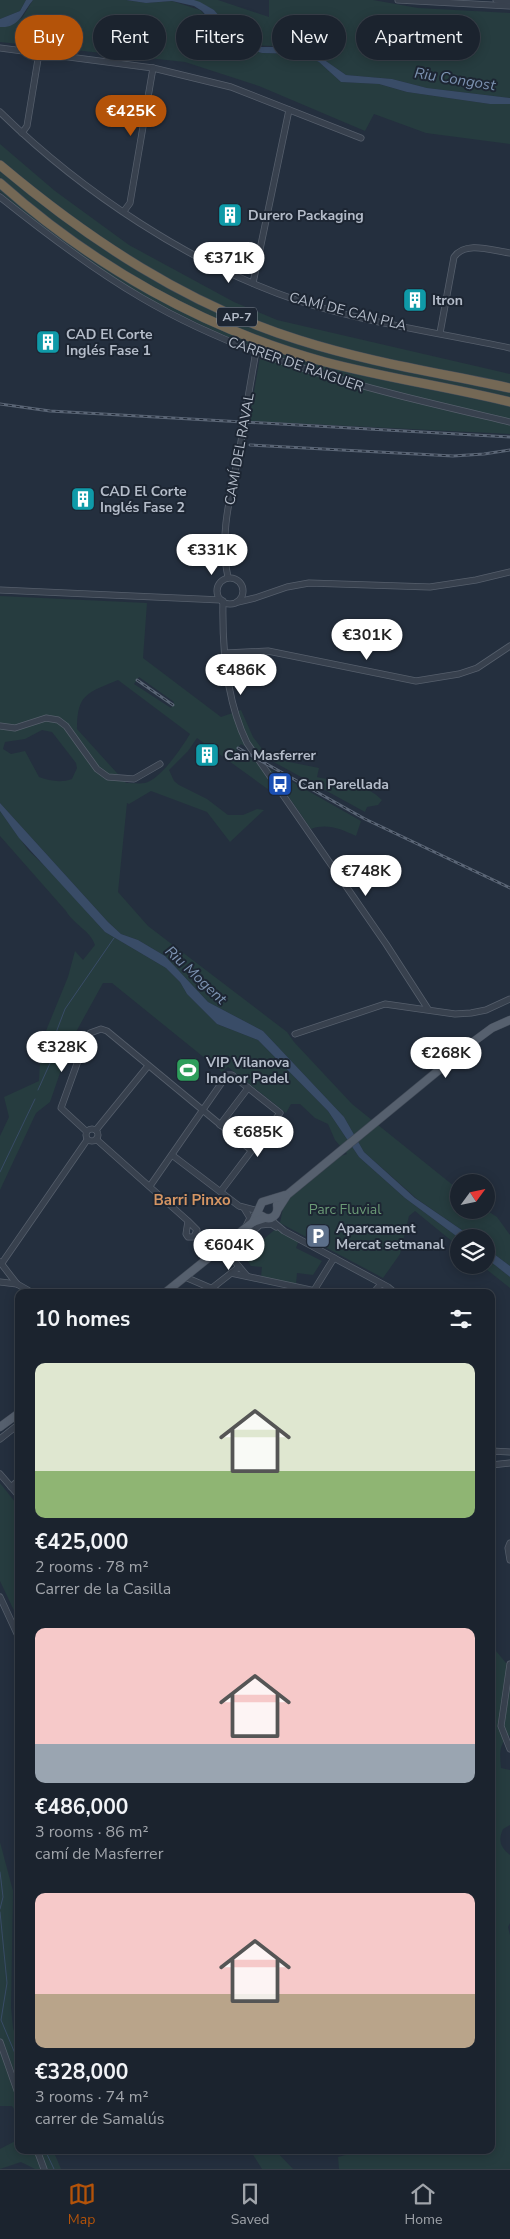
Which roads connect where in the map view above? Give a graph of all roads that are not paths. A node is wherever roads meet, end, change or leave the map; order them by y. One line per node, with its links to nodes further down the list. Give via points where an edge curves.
1 (398, 0): 4 (street)
2 (496, 0): 3 (street)
3 (510, 1)
4 (510, 6)
5 (0, 48): 6 (street)
6 (15, 50)
7 (83, 59): 9 (street)
8 (38, 60): 12 (street, via 27,126)
9 (153, 68): 10 (street, via 231,87); 17 (street, via 130,203)
10 (290, 110): 13 (street); 19 (street)
11 (0, 112): 12 (street, CAMÍ DE CAN PLA)
12 (22, 133): 17 (street, CAMÍ DE CAN PLA)
13 (361, 138)
14 (0, 165): 23 (highway, AP-7, via 89,235 135,266 209,305 299,340 369,359)
15 (0, 183): 24 (highway, AP-7, via 56,228 117,270 214,322 264,343 324,361)
16 (0, 197): 22 (street, CARRER DE RAIGUER, via 89,264 143,299 212,334)
17 (124, 211): 19 (street, CAMÍ DE CAN PLA, via 175,244)
18 (510, 253): 20 (street, via 467,247 457,253)
19 (253, 283): 20 (street, CAMÍ DE CAN PLA, via 315,306)
20 (440, 333): 21 (street, CAMÍ DE CAN PLA)
21 (510, 348)
22 (256, 351): 25 (street, CARRER DE RAIGUER, via 363,388); 27 (street, CAMÍ DEL RAVAL, bridge, via 225,528 224,563)
23 (510, 388)
24 (510, 402)
25 (510, 422)
26 (510, 574): 31 (street, via 430,587 308,583)
27 (228, 577): 29 (street, via 240,582); 30 (street, via 220,581)
28 (0, 589): 32 (street)
29 (244, 590): 31 (street, via 251,596); 34 (street)
30 (217, 593): 32 (street); 33 (street)
31 (264, 596): 34 (street)
32 (206, 600): 33 (street)
33 (224, 602): 34 (street); 36 (street)
34 (238, 602)
35 (510, 646): 36 (street, via 477,668 416,681 268,651)
36 (226, 653): 40 (street, via 233,707 247,743)
37 (0, 726): 38 (street, via 15,728 46,718 58,720 66,726 97,769 108,777 134,779)
38 (160, 764)
39 (510, 999): 40 (street, via 471,1013)
40 (428, 1009): 42 (street, via 385,1004)
41 (510, 1020): 55 (main road, via 473,1042)
42 (295, 1034)
43 (148, 1066): 45 (street); 47 (street); 48 (street, via 107,1031 90,1033 61,1108)
44 (248, 1088): 45 (street, via 228,1075); 46 (street); 51 (street, via 280,1113)
45 (201, 1111): 46 (street); 52 (street)
46 (220, 1126): 51 (street)
47 (96, 1130): 48 (street); 50 (street)
48 (86, 1132): 49 (street)
49 (87, 1140): 50 (street); 66 (street)
50 (96, 1140): 53 (street)
51 (251, 1150): 54 (street)
52 (172, 1155): 53 (street); 54 (street)
53 (150, 1186): 60 (street)
54 (221, 1191): 58 (street)
55 (287, 1194): 56 (main road); 59 (main road)
56 (272, 1200): 57 (main road, via 266,1200); 59 (main road)
57 (260, 1207): 58 (street); 59 (main road); 61 (main road)
58 (246, 1208): 63 (street, via 250,1218)
59 (272, 1215): 61 (main road); 62 (street)
60 (188, 1221)
61 (253, 1222): 63 (main road)
62 (281, 1228): 64 (street, via 271,1224 260,1225); 65 (street)
63 (240, 1232): 64 (main road)
64 (224, 1250): 67 (street); 71 (main road)
65 (334, 1258): 74 (street); 82 (street)
66 (1, 1263): 68 (street)
67 (239, 1267): 69 (street); 70 (street)
68 (6, 1272): 72 (street); 73 (street)
69 (231, 1273): 70 (street); 79 (street)
70 (247, 1276): 75 (street)
71 (186, 1277): 77 (main road); 78 (street)
72 (0, 1281): 73 (street)
73 (17, 1284): 76 (street)
74 (381, 1284): 83 (street); 84 (street)
75 (294, 1286): 80 (street); 81 (street)
76 (26, 1289)
77 (170, 1289)
78 (206, 1289)
79 (211, 1289)
80 (292, 1289)
81 (305, 1289)
82 (318, 1289)
83 (377, 1289)
84 (385, 1289)
85 (15, 1416): 86 (main road)
86 (0, 1427)
87 (15, 1427): 88 (street)
88 (0, 1439)
89 (495, 1452): 90 (street)
90 (510, 1452)
91 (510, 1463): 92 (street)
92 (495, 1465)
93 (0, 1474): 95 (street)
94 (15, 1483): 95 (street)
95 (11, 1486): 96 (street)
96 (15, 1490)
97 (510, 1543): 98 (street)
98 (510, 1560)
99 (0, 1597): 100 (street)
100 (15, 1629)
101 (510, 1664): 102 (street, via 501,1726)
102 (510, 1749)
103 (0, 2042): 104 (street)
104 (15, 2085)
105 (39, 2154): 106 (street)
106 (44, 2169)

